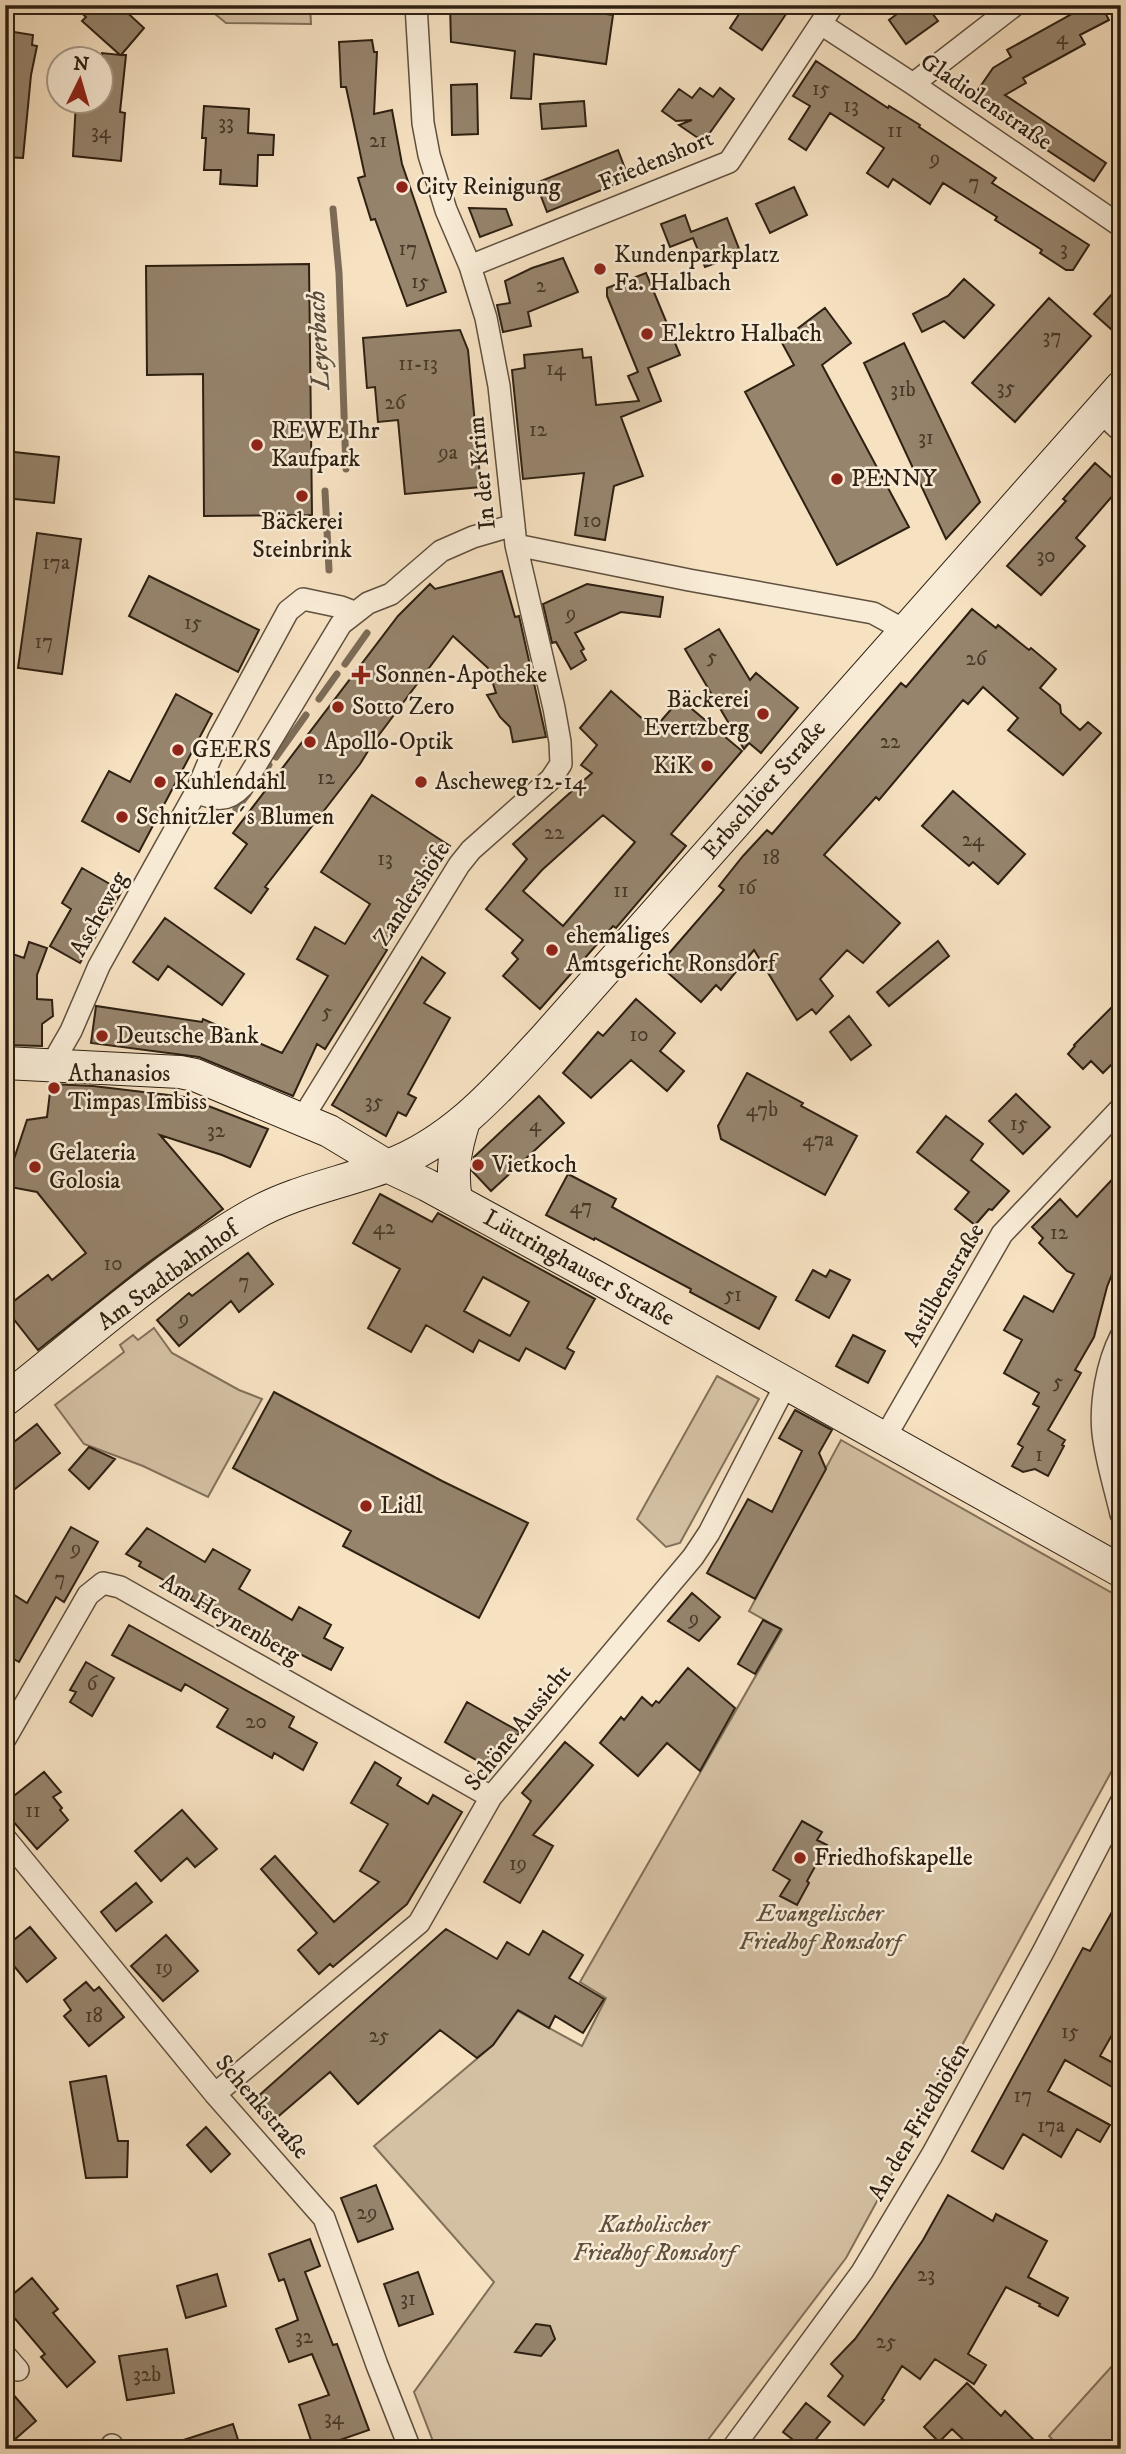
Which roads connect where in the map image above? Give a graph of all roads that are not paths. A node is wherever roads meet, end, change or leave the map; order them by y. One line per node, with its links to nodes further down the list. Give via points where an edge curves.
1 (416, 5): 7 (street, In der Krim, via 429,155)
2 (833, 5): 4 (street, Friedenshort)
3 (1015, 5): 5 (street)
4 (821, 24): 5 (street, Gladiolenstraße); 7 (street, Friedenshort, via 729,162)
5 (913, 84): 6 (street, Gladiolenstraße)
6 (1121, 226)
7 (470, 266): 10 (street, In der Krim, via 499,386)
8 (1121, 387): 9 (main road, Erbschlöer Straße)
9 (1110, 421): 12 (main road, Erbschlöer Straße)
10 (515, 535): 11 (street, via 472,537 441,551 391,594); 12 (street, In der Krim, via 689,580 873,613); 17 (street, Zandershöfe, via 554,708 561,764 551,779 459,865)
11 (354, 612): 13 (street, via 341,624 243,786 223,799); 13 (street, Ascheweg, via 303,599 288,611 219,738)
12 (906, 631): 18 (main road, Erbschlöer Straße, via 547,1037)
13 (196, 792): 15 (street, Ascheweg, via 99,966)
14 (5, 1063): 15 (main road, Lüttringhauser Straße)
15 (52, 1064): 17 (main road, Lüttringhauser Straße, via 195,1075)
16 (1121, 1108): 24 (street, Astilbenstraße, via 1002,1234)
17 (302, 1119): 19 (main road, Lüttringhauser Straße)
18 (464, 1121): 19 (main road, Erbschlöer Straße, via 429,1146); 20 (main road, via 453,1165)
19 (387, 1166): 20 (main road, Lüttringhauser Straße); 23 (main road, Am Stadtbahnhof, via 300,1193 198,1247)
20 (456, 1200): 22 (main road, Lüttringhauser Straße)
21 (1121, 1336): 25 (street, via 1105,1392 1103,1432)
22 (786, 1384): 24 (main road, Lüttringhauser Straße); 28 (street, Schöne Aussicht, via 709,1533 679,1577)
23 (5, 1400)
24 (884, 1439): 26 (main road, Lüttringhauser Straße)
25 (1121, 1514)
26 (1119, 1565)
27 (5, 1739): 28 (street, Am Heynenberg, via 88,1595 103,1583 120,1587)
28 (491, 1797): 31 (street, Schöne Aussicht, via 419,1923)
29 (1121, 1802): 33 (street, An den Friedhöfen, via 932,2155 862,2272)
30 (5, 1838): 31 (street, Schenkstraße)
31 (215, 2094): 32 (street, Schenkstraße, via 324,2218)
32 (410, 2449)
33 (732, 2449)

